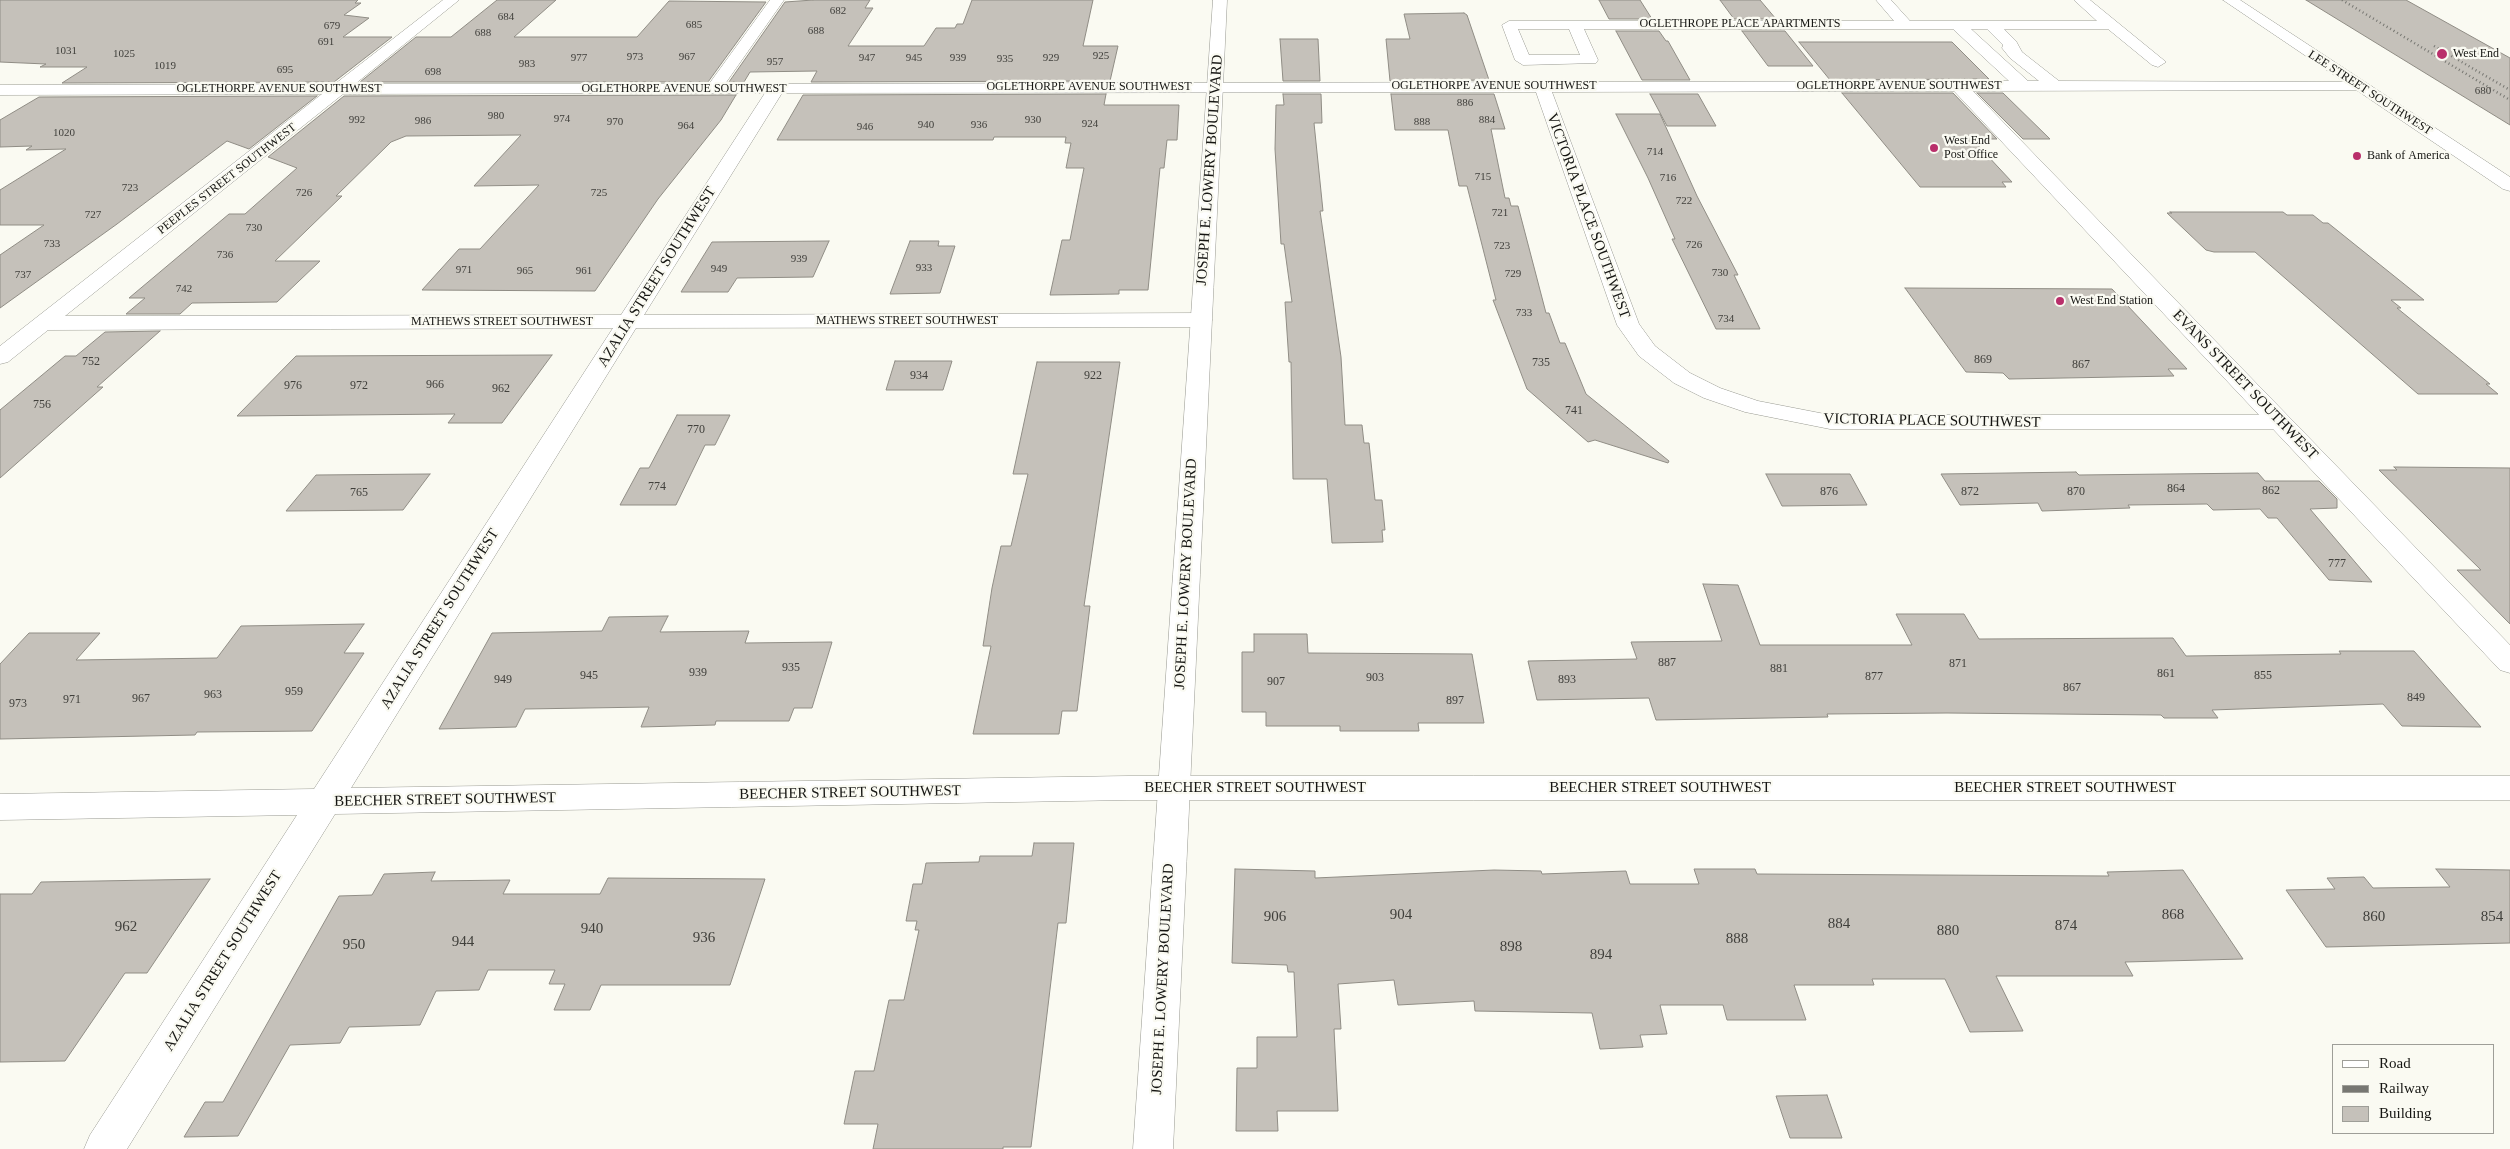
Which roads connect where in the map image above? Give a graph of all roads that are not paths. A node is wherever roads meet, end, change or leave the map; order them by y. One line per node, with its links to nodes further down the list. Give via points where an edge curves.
1 (452, 0): 20 (street, PEEPLES STREET SOUTHWEST)
2 (777, 0): 21 (street)
3 (1220, 0): 18 (street, JOSEPH E. LOWERY BOULEVARD)
4 (1884, 0): 7 (street)
5 (2080, 0): 11 (street)
6 (2230, 0): 16 (street, LEE STREET SOUTHWEST)
7 (1905, 24): 8 (street, OGLETHROPE PLACE APARTMENTS); 9 (street, OGLETHROPE PLACE APARTMENTS)
8 (1575, 25): 8 (street, OGLETHROPE PLACE APARTMENTS, via 1518,25 1509,25 1523,60 1590,60)
9 (1958, 25): 10 (street, OGLETHROPE PLACE APARTMENTS); 14 (street)
10 (1991, 25): 11 (street, OGLETHROPE PLACE APARTMENTS); 15 (street, via 2011,44 2010,48)
11 (2112, 25): 12 (street)
12 (2158, 62)
13 (1958, 85): 14 (street, OGLETHORPE AVENUE SOUTHWEST); 17 (street, OGLETHORPE AVENUE SOUTHWEST); 28 (street, EVANS STREET SOUTHWEST)
14 (2024, 85): 15 (street, OGLETHORPE AVENUE SOUTHWEST)
15 (2054, 85): 16 (street, OGLETHORPE AVENUE SOUTHWEST)
16 (2358, 85): 23 (street, LEE STREET SOUTHWEST)
17 (1542, 86): 18 (street, OGLETHORPE AVENUE SOUTHWEST); 28 (street, VICTORIA PLACE SOUTHWEST, via 1628,325 1647,351 1682,378 1712,393 1753,408 1830,422)
18 (1216, 87): 19 (street, OGLETHORPE AVENUE SOUTHWEST); 24 (street, JOSEPH E. LOWERY BOULEVARD)
19 (776, 88): 21 (street, OGLETHORPE AVENUE SOUTHWEST); 25 (street, AZALIA STREET SOUTHWEST)
20 (342, 89): 21 (street, OGLETHORPE AVENUE SOUTHWEST); 22 (street, OGLETHORPE AVENUE SOUTHWEST); 26 (street, PEEPLES STREET SOUTHWEST)
21 (713, 89)
22 (0, 90)
23 (2510, 185)
24 (1201, 320): 25 (street, MATHEWS STREET SOUTHWEST); 30 (street, JOSEPH E. LOWERY BOULEVARD)
25 (628, 322): 26 (street, MATHEWS STREET SOUTHWEST); 32 (street, AZALIA STREET SOUTHWEST)
26 (43, 323): 27 (street, PEEPLES STREET SOUTHWEST)
27 (0, 357)
28 (2280, 422): 29 (street, EVANS STREET SOUTHWEST)
29 (2510, 663)
30 (1173, 788): 31 (street, BEECHER STREET SOUTHWEST); 32 (street, BEECHER STREET SOUTHWEST); 35 (street, JOSEPH E. LOWERY BOULEVARD)
31 (2510, 788)
32 (324, 802): 33 (street, BEECHER STREET SOUTHWEST); 34 (street, AZALIA STREET SOUTHWEST)
33 (0, 807)
34 (104, 1149)
35 (1154, 1149)

